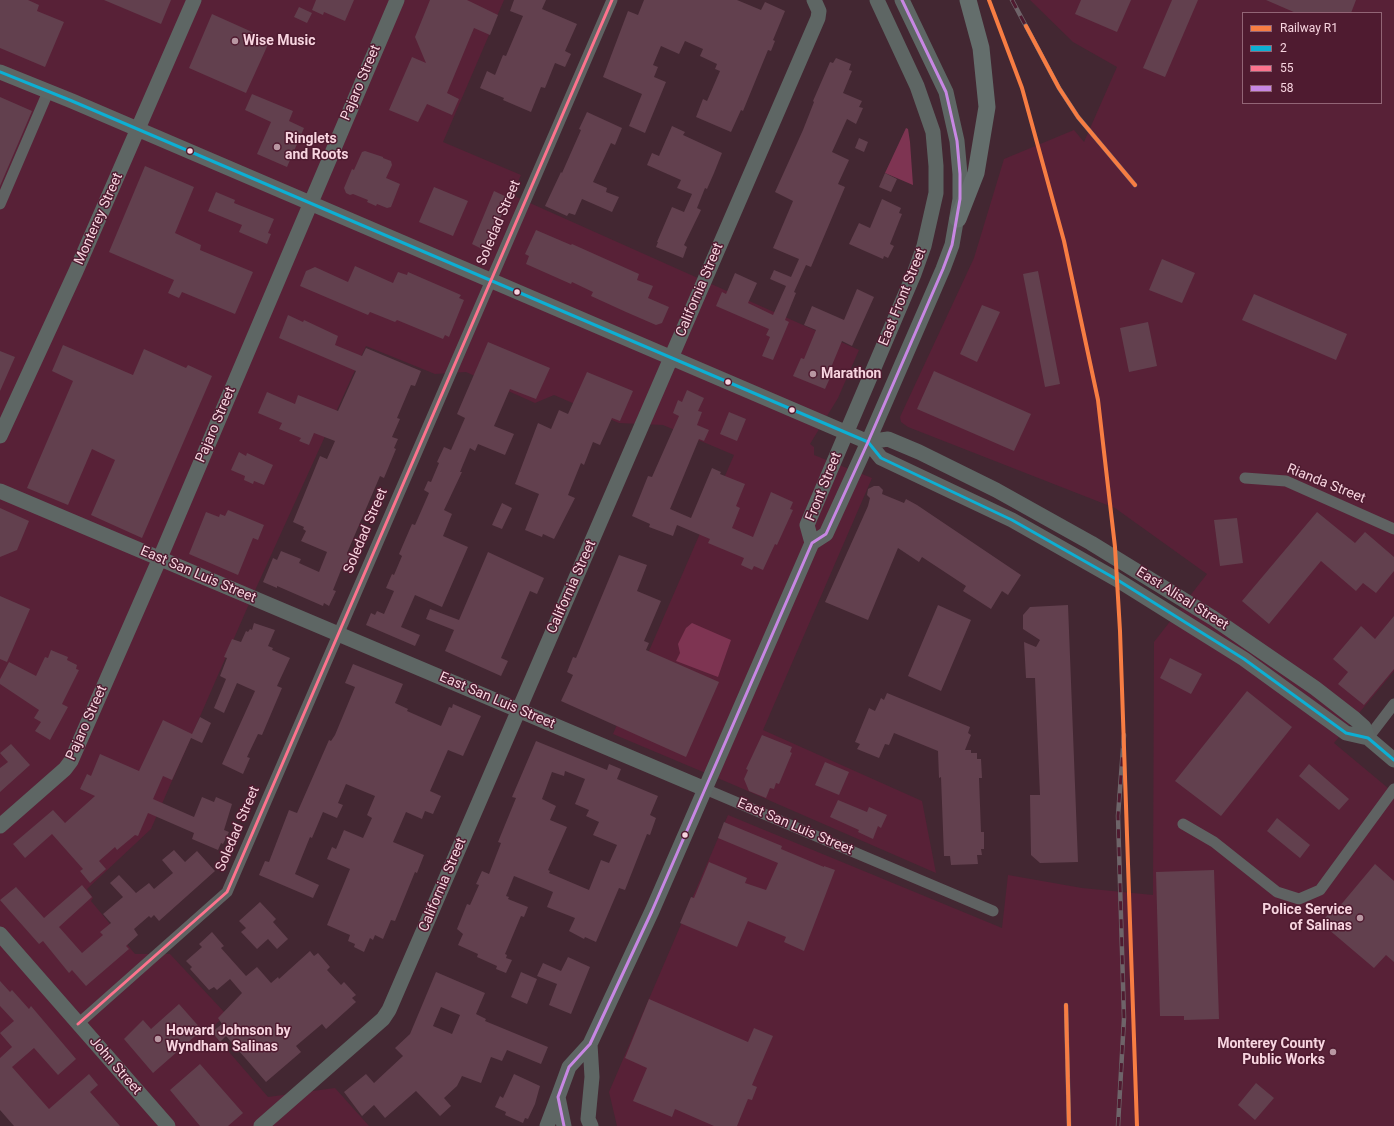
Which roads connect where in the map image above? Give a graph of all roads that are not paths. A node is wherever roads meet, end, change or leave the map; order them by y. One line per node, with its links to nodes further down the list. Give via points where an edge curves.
1 (194, 0): 10 (main road, Monterey Street)
2 (397, 0): 11 (main road, Pajaro Street)
3 (612, 0): 14 (street, Soledad Street)
4 (876, 0): 16 (main road, East Front Street, via 917,86 933,132 936,193 924,246 914,274)
5 (902, 0): 13 (main road, East Front Street, via 946,92 959,161)
6 (968, 0): 13 (main road, via 981,48 987,107 976,172)
7 (816, 2): 15 (main road, California Street, via 818,18)
8 (0, 72): 9 (main road, East Alisal Street)
9 (48, 92): 10 (main road, East Alisal Street); 12 (street)
10 (138, 130): 11 (main road, East Alisal Street); 17 (main road, Monterey Street)
11 (310, 203): 14 (main road, East Alisal Street); 23 (main road, Pajaro Street)
12 (0, 204)
13 (958, 219): 18 (main road, East Front Street, via 943,269)
14 (492, 280): 15 (main road, East Alisal Street); 24 (street, Soledad Street)
15 (671, 358): 16 (main road, East Alisal Street); 26 (main road, California Street)
16 (846, 432): 18 (main road, East Alisal Street); 22 (main road, Front Street, via 807,525)
17 (0, 436)
18 (868, 442): 22 (main road, Front Street, via 826,534); 27 (main road, East Alisal Street, via 881,458 1012,520 1116,579 1244,659 1346,733); 27 (main road, East Alisal Street, via 888,439 919,452 996,490 1092,543 1213,618 1315,688 1360,723)
19 (1245, 478): 21 (street, Rianda Street, via 1286,481)
20 (0, 491): 23 (main road, East San Luis Street)
21 (1394, 529)
22 (812, 543): 29 (main road, Front Street)
23 (160, 558): 24 (main road, East San Luis Street); 32 (main road, Pajaro Street, via 71,760)
24 (338, 634): 26 (main road, East San Luis Street); 35 (street, Soledad Street, via 227,892)
25 (1394, 704): 27 (street)
26 (518, 710): 29 (main road, East San Luis Street); 39 (main road, California Street, via 386,1015)
27 (1368, 738): 28 (main road, East Alisal Street)
28 (1394, 760)
29 (705, 789): 33 (street, East San Luis Street); 36 (main road, Front Street)
30 (1394, 789): 31 (street, via 1320,890 1299,899 1277,892 1214,842)
31 (1183, 824)
32 (0, 826)
33 (993, 910)
34 (0, 934): 35 (main road, John Street)
35 (78, 1024): 38 (main road, John Street)
36 (590, 1044): 37 (main road, via 569,1067); 42 (main road, via 592,1077 588,1119)
37 (558, 1097): 40 (main road); 41 (main road)
38 (168, 1126)
39 (261, 1126)
40 (547, 1126)
41 (564, 1126)
42 (591, 1126)

